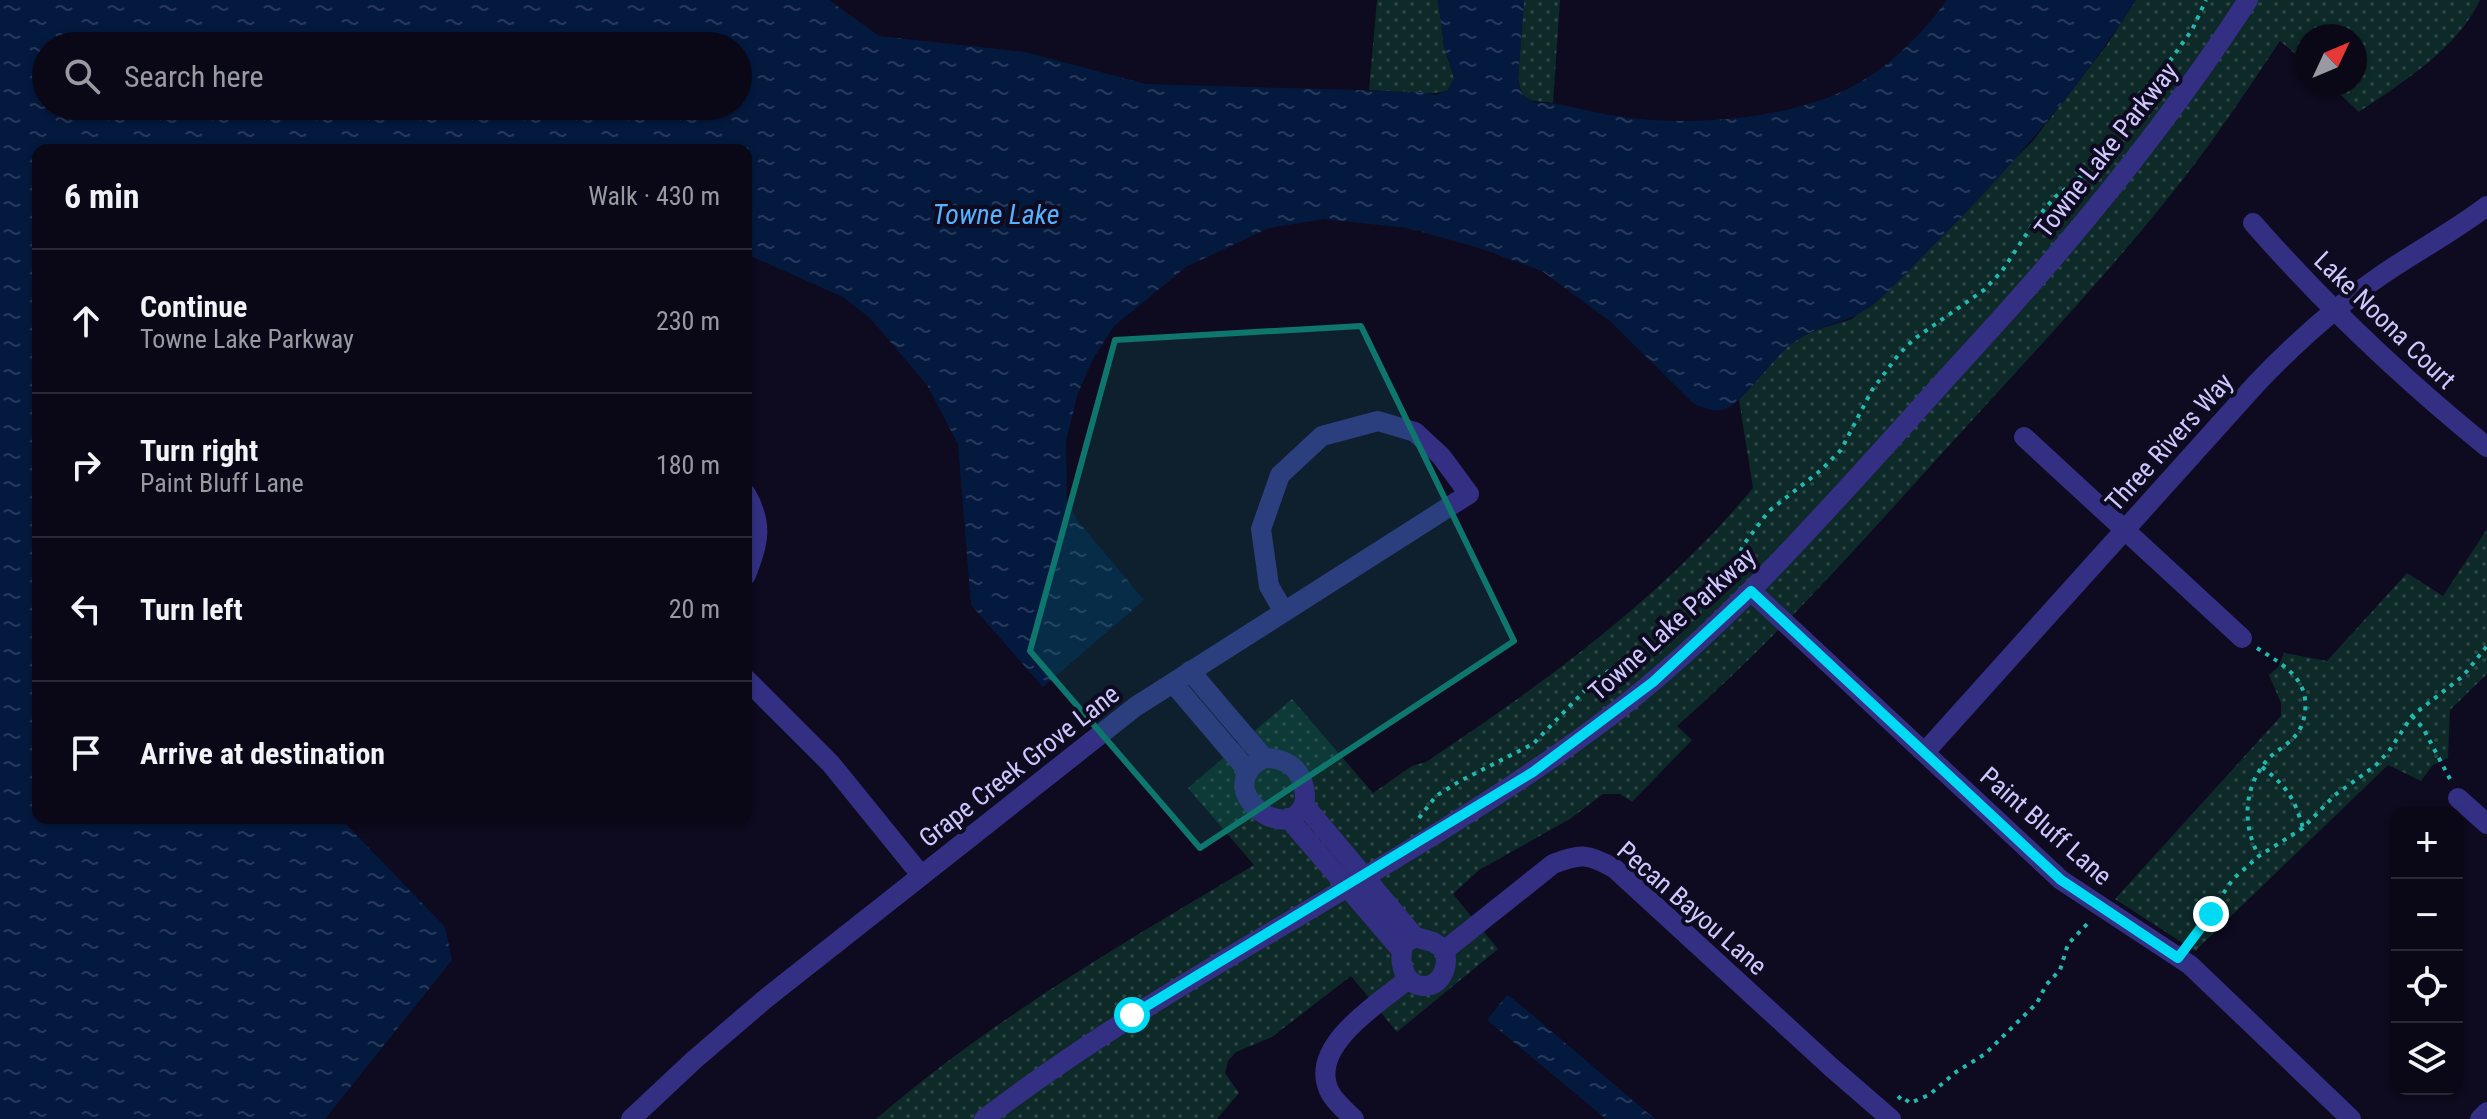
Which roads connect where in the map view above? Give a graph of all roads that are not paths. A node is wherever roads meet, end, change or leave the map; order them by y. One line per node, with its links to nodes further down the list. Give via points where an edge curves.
1 (2248, 0): 10 (street, Towne Lake Parkway, via 2180,100 2061,250)
2 (2487, 206): 4 (street, Three Rivers Way)
3 (2253, 223): 4 (street, Lake Noona Court)
4 (2333, 311): 6 (street, Lake Noona Court); 8 (street, Three Rivers Way, via 2294,344)
5 (2024, 437): 8 (street)
6 (2487, 447)
7 (752, 509): 9 (street, via 759,526)
8 (2124, 530): 12 (street); 15 (street, Three Rivers Way)
9 (752, 559)
10 (1751, 591): 15 (street, Paint Bluff Lane); 21 (street, Towne Lake Parkway, via 1653,682 1594,728)
11 (1284, 612): 11 (street, Grape Creek Grove Lane, via 1269,586 1261,529 1280,475 1322,436 1378,421 1415,432 1469,494); 13 (street, Grape Creek Grove Lane)
12 (2242, 638)
13 (1181, 677): 16 (street); 20 (street, Grape Creek Grove Lane, via 1124,715)
14 (752, 685): 20 (street, via 831,764)
15 (1925, 752): 30 (street, Paint Bluff Lane, via 2061,880 2218,990)
16 (1255, 764): 18 (street, via 1286,762 1298,771 1305,795); 18 (street, via 1244,785 1254,806 1274,819)
17 (2458, 798): 19 (street)
18 (1296, 812): 21 (street)
19 (2487, 824)
20 (921, 875): 27 (street, Grape Creek Grove Lane, via 752,1010)
21 (1356, 882): 22 (street); 28 (street, Towne Lake Parkway, via 1132,1015)
22 (1408, 944): 23 (street, via 1433,942); 24 (street, via 1402,966)
23 (1445, 950): 24 (street, via 1445,972 1438,981 1417,986); 26 (street, Pecan Bayou Lane, via 1553,864 1591,856 1614,868)
24 (1407, 980): 29 (street, via 1332,1048 1324,1069 1327,1087)
25 (2487, 1112): 31 (street)
26 (1888, 1116)
27 (631, 1119)
28 (984, 1119)
29 (1354, 1119)
30 (2351, 1119)
31 (2480, 1119)

